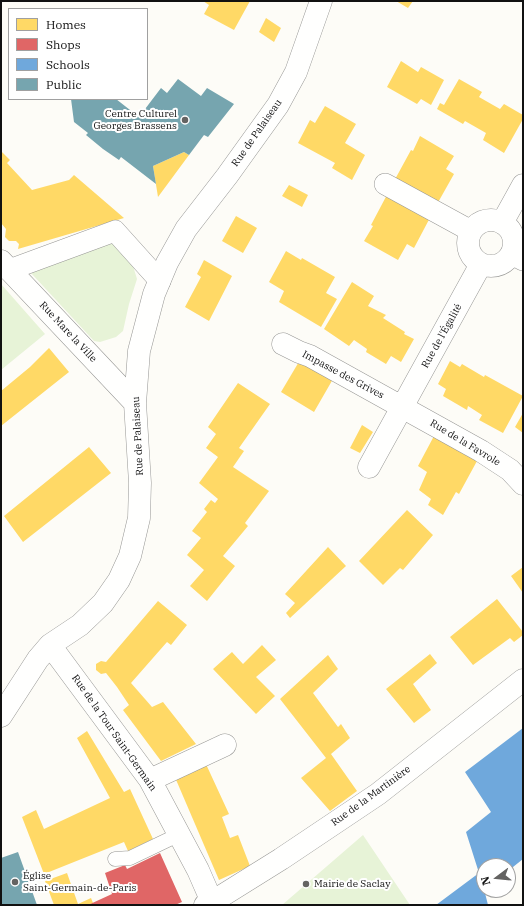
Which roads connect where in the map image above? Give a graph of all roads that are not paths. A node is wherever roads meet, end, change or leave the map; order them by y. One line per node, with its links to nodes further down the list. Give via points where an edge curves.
1 (321, 1): 9 (street, Rue de Palaiseau, via 296,72 278,105 186,229)
2 (385, 184): 5 (street)
3 (523, 185): 4 (street)
4 (502, 223): 5 (street, via 489,220 475,226); 6 (street, via 512,233)
5 (471, 231): 7 (street, via 468,238 470,254)
6 (517, 257): 7 (street, via 495,267)
7 (481, 264): 12 (street, Rue de l'Égalité)
8 (5, 265): 9 (street, via 115,231); 11 (street, Rue Mare la Ville)
9 (160, 281): 11 (street, Rue de Palaiseau, via 154,294 139,351)
10 (283, 344): 12 (street, Impasse des Grives, via 310,356)
11 (135, 403): 15 (street, Rue de Palaiseau, via 140,483 139,518 130,556 119,580 103,603 80,625)
12 (402, 407): 13 (street, Rue de l'Égalité); 14 (street, Rue de la Favrole, via 481,451 510,470)
13 (369, 467)
14 (523, 484)
15 (50, 645): 17 (street); 19 (street, Rue de la Tour Saint-Germain)
16 (523, 680): 22 (street, Rue de la Martinière, via 378,794)
17 (1, 716)
18 (225, 745): 19 (street)
19 (150, 780): 20 (street, Rue de la Tour Saint-Germain)
20 (178, 835): 21 (lane, via 130,858); 22 (street, Rue de la Tour Saint-Germain, via 198,870)
21 (115, 859)
22 (210, 904)

